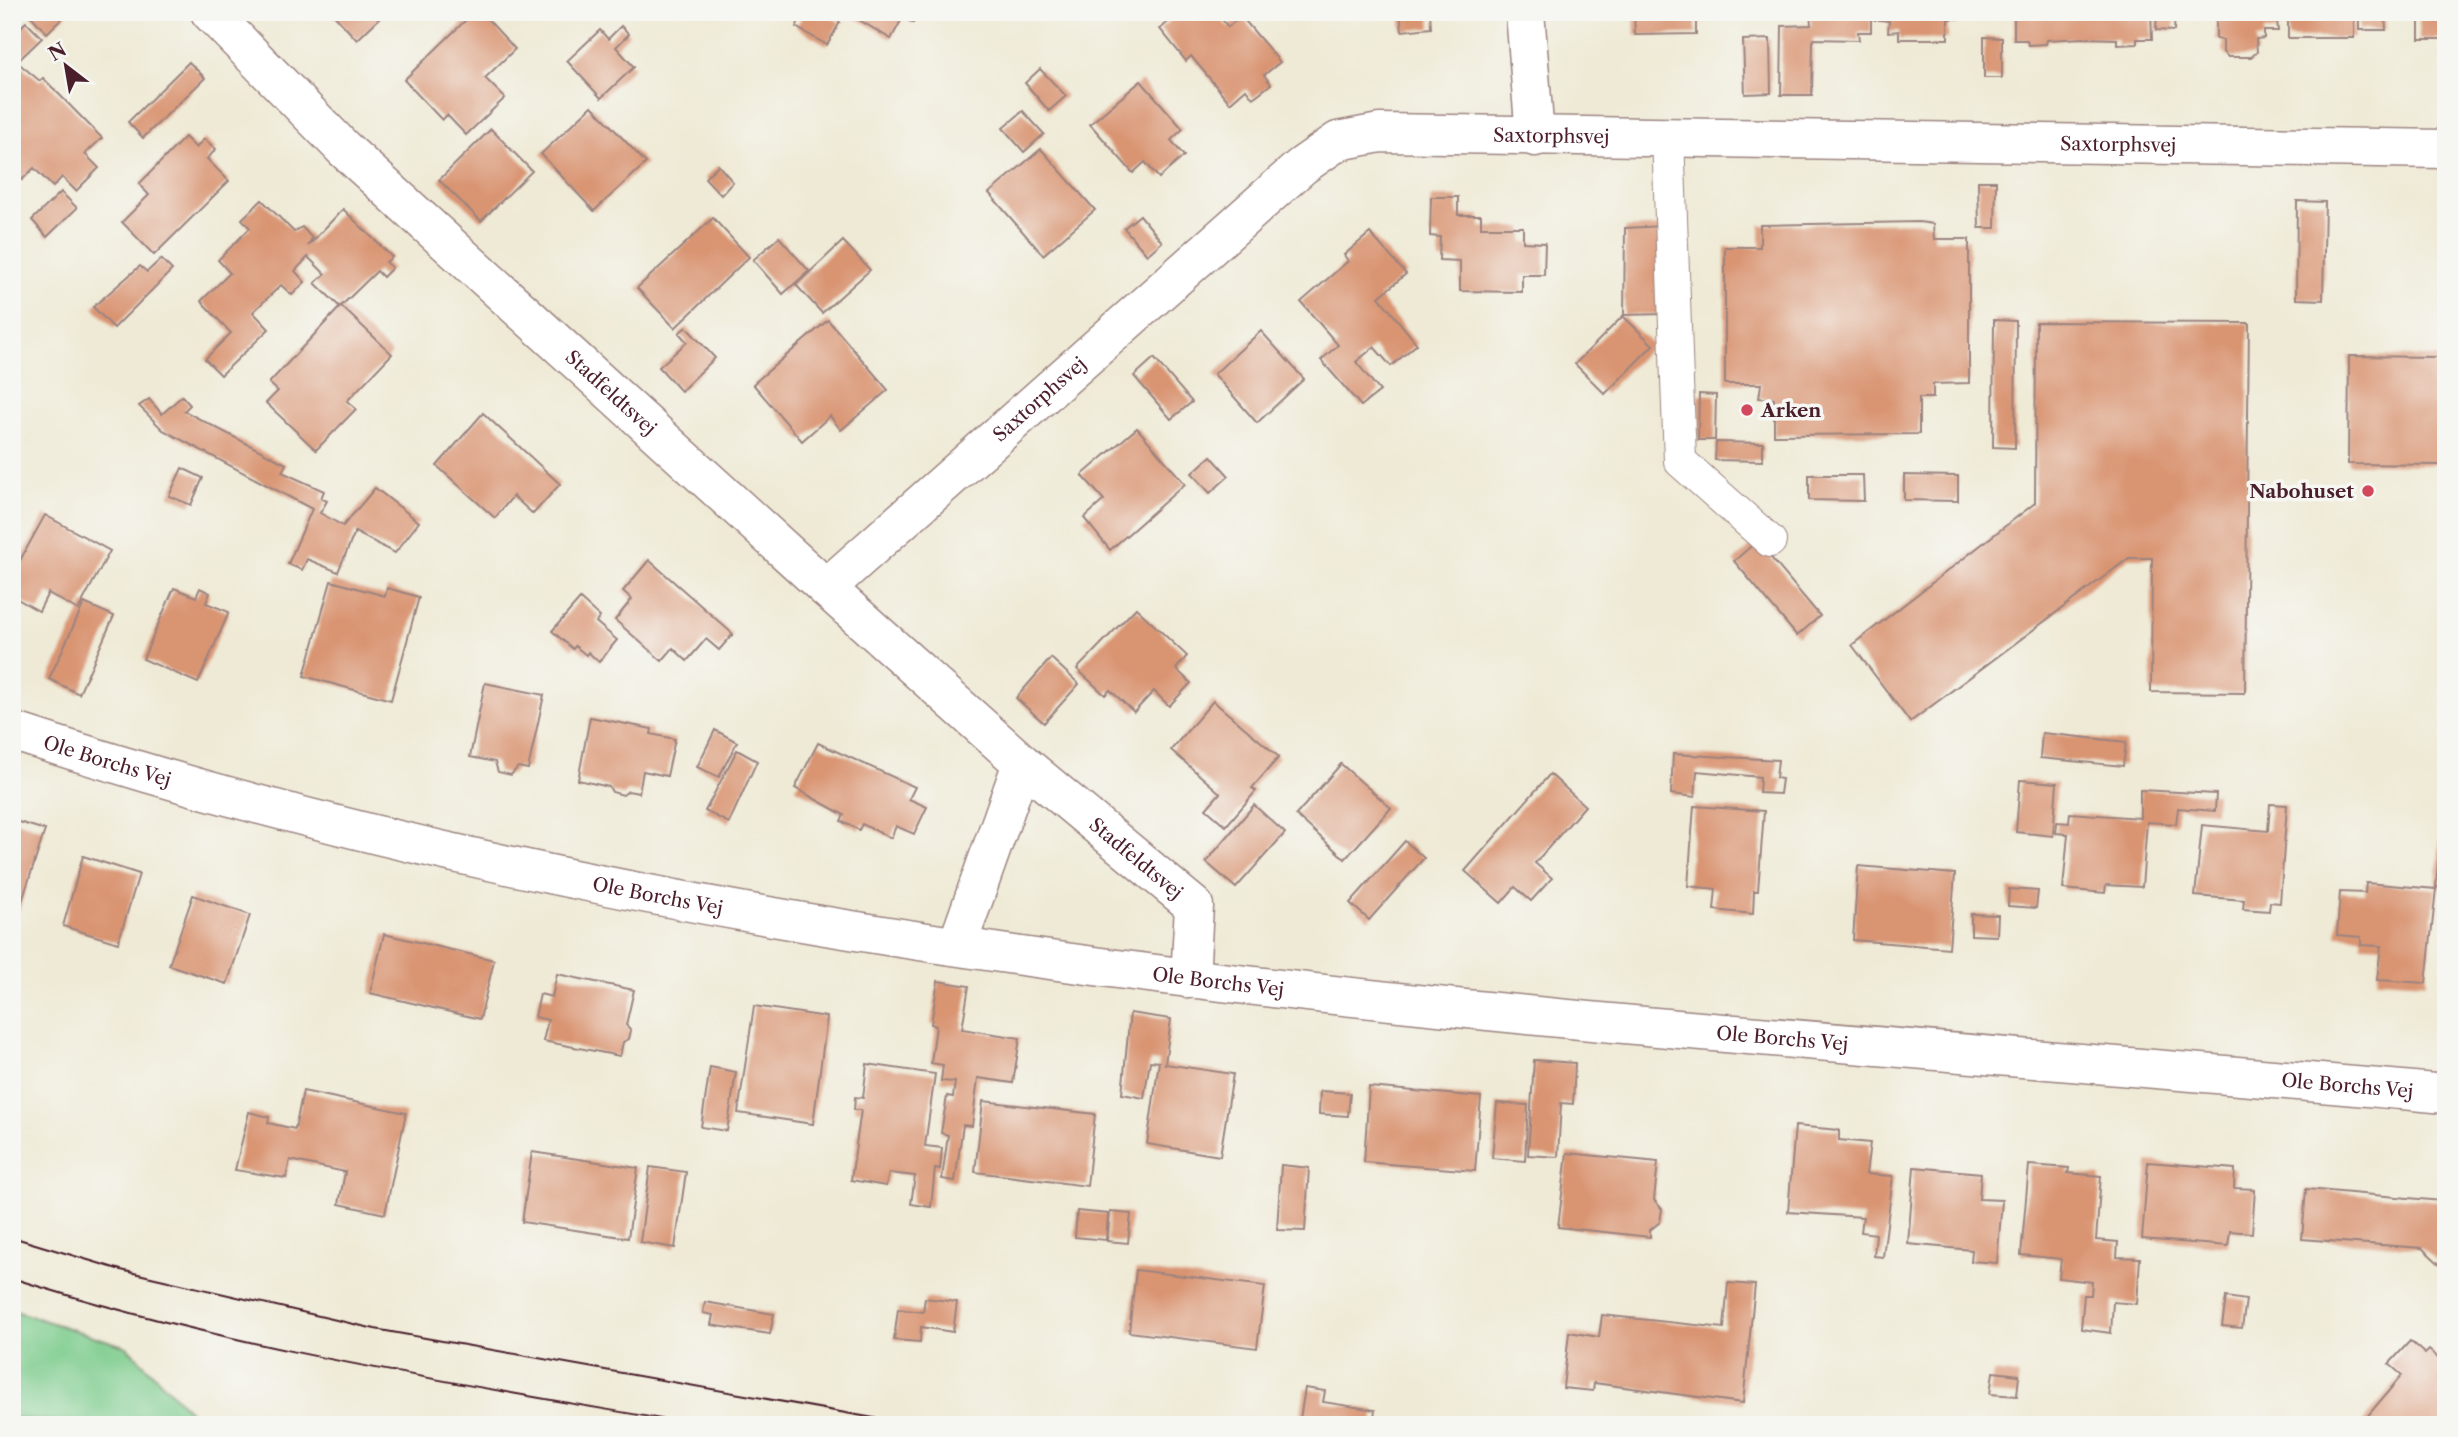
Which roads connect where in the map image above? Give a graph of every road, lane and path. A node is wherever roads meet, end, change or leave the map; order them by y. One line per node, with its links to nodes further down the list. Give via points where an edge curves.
1 (210, 12): 7 (street, Stadfeldtsvej, via 344,149)
2 (1525, 12): 3 (street)
3 (1535, 137): 4 (street, Saxtorphsvej); 7 (street, Saxtorphsvej, via 1380,133 1338,141 1302,166)
4 (1668, 137): 5 (street, Saxtorphsvej); 6 (lane, via 1680,461)
5 (2446, 149)
6 (1770, 541)
7 (826, 588): 9 (street, Stadfeldtsvej)
8 (12, 731): 10 (street, Ole Borchs Vej, via 124,768 363,834 765,915)
9 (1022, 763): 10 (street); 11 (street, Stadfeldtsvej, via 1194,906)
10 (957, 946): 11 (street, Ole Borchs Vej)
11 (1190, 978): 12 (street, Ole Borchs Vej, via 1422,1004)
12 (2446, 1094)

